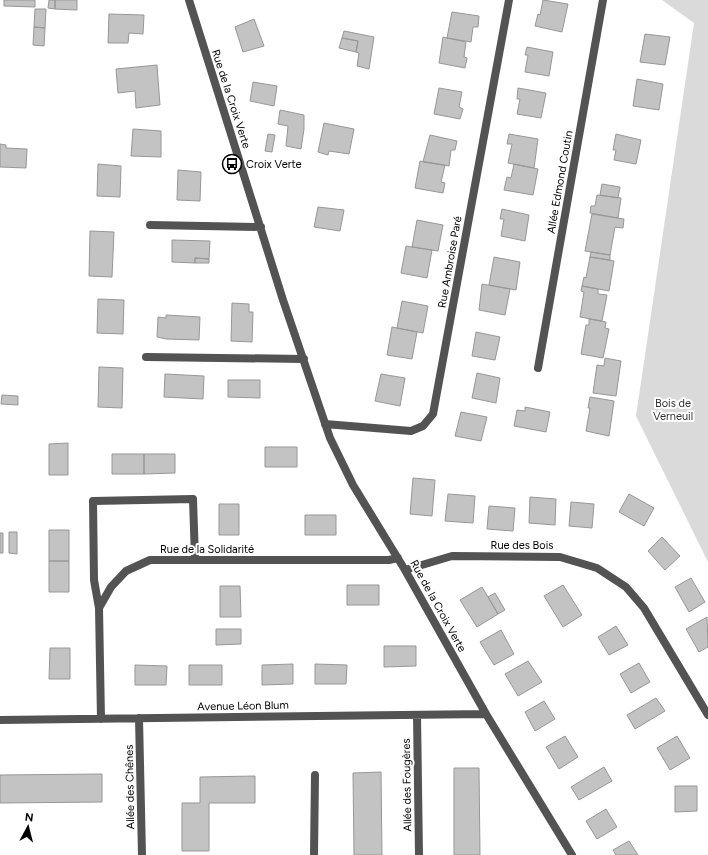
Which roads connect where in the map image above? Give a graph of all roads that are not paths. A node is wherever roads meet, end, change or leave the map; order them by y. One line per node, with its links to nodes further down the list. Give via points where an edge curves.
1 (188, 0): 5 (street, Rue de la Croix Verte)
2 (509, 0): 9 (street, Rue Ambroise Paré, via 433,414 423,426 411,431)
3 (604, 0): 8 (street, Allée Edmond Coutin)
4 (150, 225): 5 (street)
5 (260, 227): 7 (street, Rue de la Croix Verte)
6 (146, 357): 7 (street)
7 (304, 359): 9 (street, Rue de la Croix Verte)
8 (538, 368)
9 (325, 424): 10 (street, Rue de la Croix Verte, via 353,485)
10 (398, 558): 11 (street, Rue de la Solidarité); 12 (street, Rue de la Croix Verte)
11 (195, 559): 13 (street, Rue de la Solidarité, via 150,560 126,571 111,587); 13 (street, via 193,499 94,501 94,580)
12 (405, 570): 14 (street, Rue de la Croix Verte); 16 (street, Rue des Bois, via 452,556 560,557 597,568 626,588 644,608)
13 (99, 608): 18 (street)
14 (486, 714): 15 (street, Avenue Léon Blum); 24 (street, Rue de la Croix Verte)
15 (417, 715): 17 (street, Avenue Léon Blum); 23 (street, Allée des Fougères)
16 (708, 715)
17 (139, 718): 18 (street, Avenue Léon Blum); 21 (street, Allée des Chênes)
18 (101, 719): 19 (street, Avenue Léon Blum)
19 (0, 720)
20 (315, 775): 22 (street)
21 (142, 855)
22 (314, 855)
23 (419, 855)
24 (572, 855)

